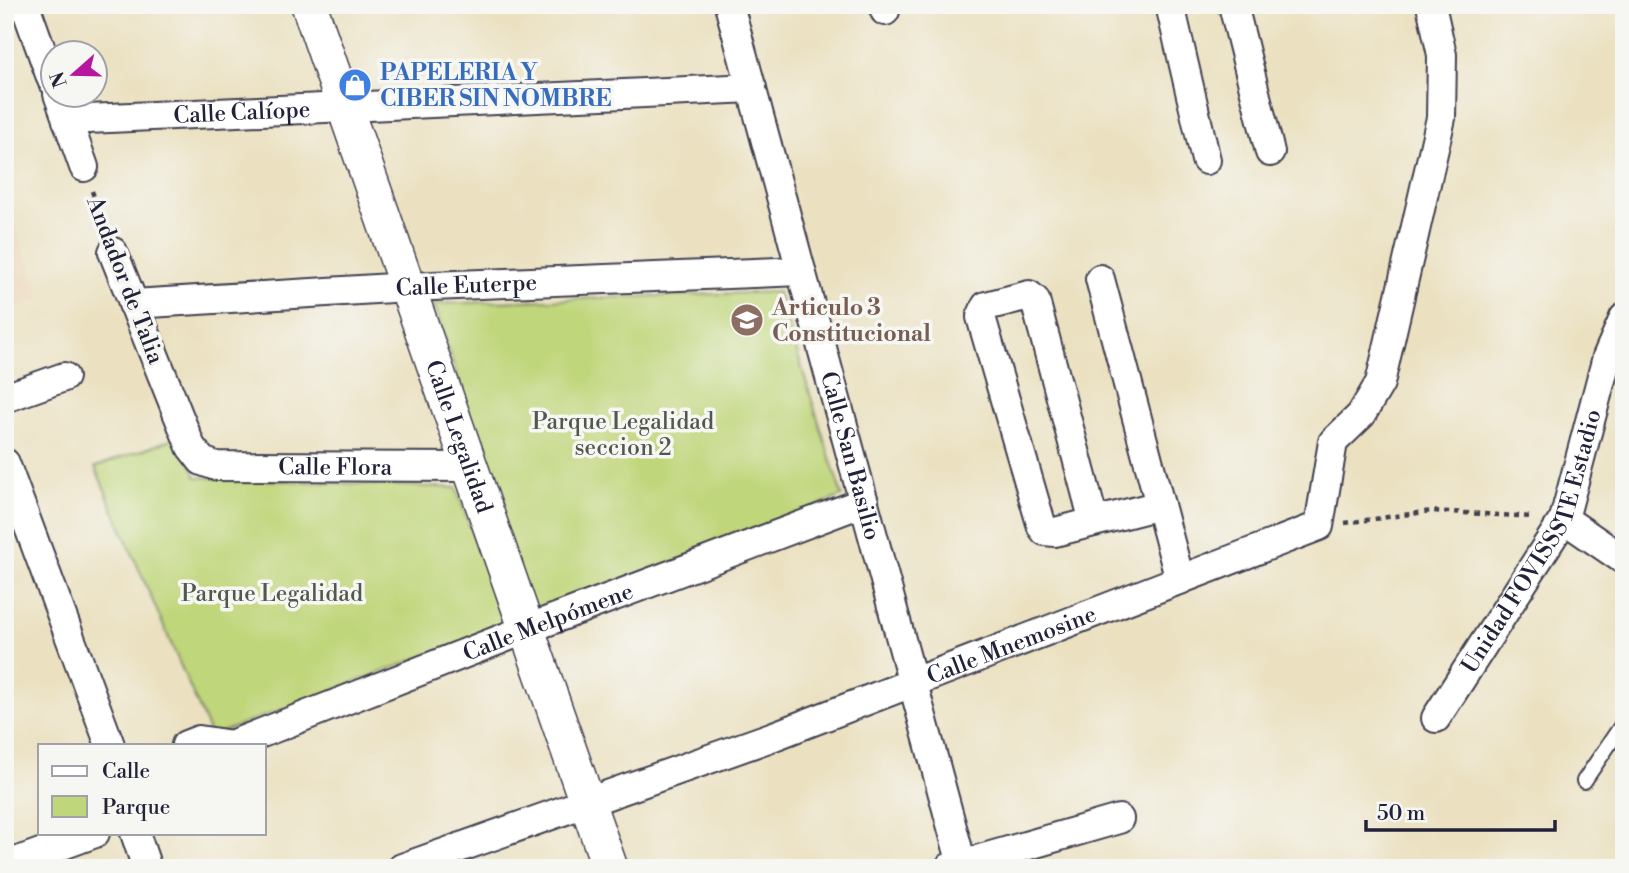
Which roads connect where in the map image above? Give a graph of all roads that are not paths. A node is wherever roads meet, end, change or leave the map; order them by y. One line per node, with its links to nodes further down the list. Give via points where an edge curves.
1 (25, 5): 7 (street)
2 (309, 5): 9 (street, Calle Legalidad)
3 (729, 5): 8 (street, Calle San Basilio)
4 (1170, 5): 13 (street)
5 (1233, 5): 12 (street)
6 (1431, 5): 31 (street, Calle Mnemosine, via 1442,55 1441,118 1380,383 1361,415 1333,442 1320,526)
7 (38, 41)
8 (752, 88): 9 (street, Calle Calíope); 16 (street, Calle San Basilio)
9 (344, 107): 11 (street, Calle Calíope); 18 (street, Calle Legalidad)
10 (62, 108): 14 (street, Andador de Talia)
11 (108, 108)
12 (1270, 152)
13 (1206, 160)
14 (84, 167)
15 (113, 252): 19 (street, Andador de Talia)
16 (802, 271): 18 (street, Calle Euterpe); 26 (street, Calle San Basilio)
17 (1100, 279): 27 (street)
18 (408, 287): 19 (street, Calle Euterpe); 25 (street, Calle Legalidad)
19 (133, 303): 23 (street, Andador de Talia, via 191,447)
20 (1624, 318): 28 (street, Unidad FOVISSSTE Estadio, via 1607,357)
21 (64, 377): 22 (street)
22 (5, 398)
23 (202, 461): 25 (street, Calle Flora, via 216,466)
24 (5, 463): 36 (street)
25 (471, 467): 32 (street, Calle Legalidad)
26 (864, 502): 32 (street, Calle Melpómene); 33 (street, Calle San Basilio)
27 (1160, 505): 29 (street); 31 (street)
28 (1564, 519): 30 (street); 34 (street, Unidad FOVISSSTE Estadio)
29 (1094, 522): 29 (street, via 1035,300 1029,295 986,306 981,317 1039,522 1045,531 1055,533)
30 (1624, 560)
31 (1180, 580): 33 (street, Calle Mnemosine)
32 (527, 629): 39 (street, Calle Melpómene); 41 (street, Calle Legalidad)
33 (913, 682): 41 (street, Calle Mnemosine); 46 (street, Calle San Basilio)
34 (1436, 719)
35 (1624, 722): 40 (lane)
36 (110, 744)
37 (189, 744): 38 (street, via 199,740)
38 (225, 744)
39 (235, 744)
40 (1584, 781)
41 (587, 802): 48 (street, Calle Mnemosine); 49 (street, Calle Legalidad)
42 (1119, 819): 46 (street)
43 (92, 834): 45 (street)
44 (135, 834): 47 (street)
45 (5, 866)
46 (958, 866)
47 (147, 868)
48 (402, 868)
49 (610, 868)

